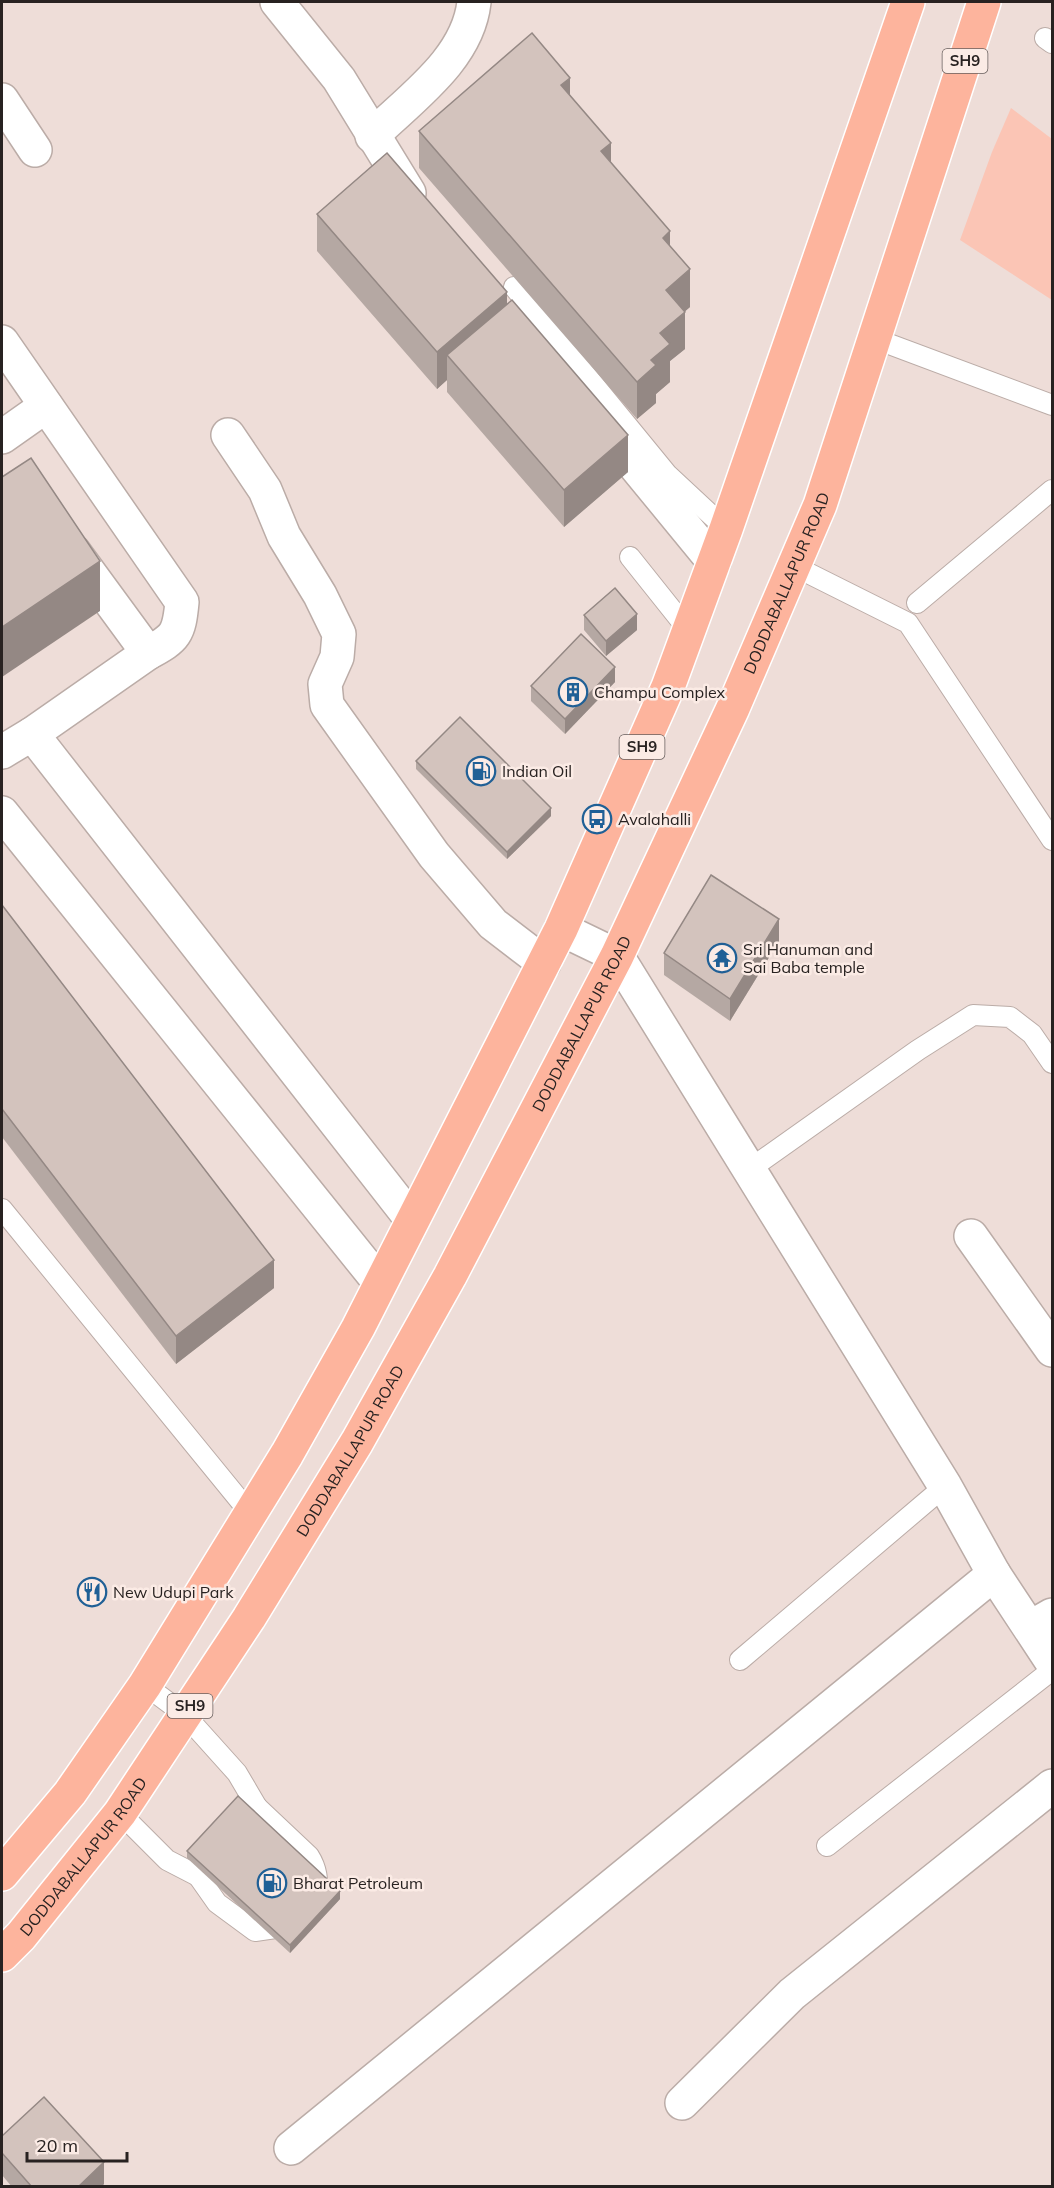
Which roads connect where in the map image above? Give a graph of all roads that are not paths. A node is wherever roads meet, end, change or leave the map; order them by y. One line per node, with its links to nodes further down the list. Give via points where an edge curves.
1 (277, 2): 6 (street, via 339,79)
2 (474, 2): 6 (street, via 472,20 452,58)
3 (908, 2): 19 (main road, SH9)
4 (984, 2): 11 (main road, DODDABALLAPUR ROAD / SH9)
5 (2, 100): 7 (street)
6 (372, 136): 8 (street, via 399,181)
7 (35, 150)
8 (429, 217)
9 (482, 281): 21 (street)
10 (514, 287): 19 (lane, via 667,474)
11 (873, 338): 13 (lane); 22 (main road, DODDABALLAPUR ROAD / SH9, via 820,505)
12 (2, 342): 14 (street)
13 (1053, 405)
14 (46, 406): 16 (street); 25 (street, via 182,602 180,626 172,639)
15 (228, 435): 32 (street, via 265,490 284,536 339,634 337,657 324,684 327,705 434,855 493,924)
16 (2, 437)
17 (1053, 490): 23 (lane)
18 (57, 529): 25 (street)
19 (726, 529): 21 (main road, SH9)
20 (630, 557): 24 (lane)
21 (714, 561): 24 (main road, SH9)
22 (794, 566): 29 (lane, via 908,623); 31 (main road, DODDABALLAPUR ROAD / SH9, via 733,708)
23 (917, 603)
24 (689, 631): 30 (main road, SH9)
25 (148, 653): 26 (street)
26 (32, 734): 27 (street); 36 (street)
27 (2, 752)
28 (2, 813): 38 (street)
29 (1053, 840)
30 (561, 929): 31 (street); 32 (main road, SH9)
31 (617, 956): 34 (street); 48 (main road, DODDABALLAPUR ROAD / SH9, via 461,1256 357,1442 249,1618)
32 (544, 963): 36 (main road, SH9)
33 (1053, 1063): 34 (lane, via 1032,1034 1010,1017 973,1015)
34 (750, 1169): 40 (street)
35 (2, 1209): 41 (lane)
36 (412, 1220): 38 (main road, SH9)
37 (971, 1236): 39 (street)
38 (380, 1283): 41 (main road, SH9)
39 (1053, 1350)
40 (945, 1486): 42 (street); 44 (lane)
41 (250, 1513): 47 (main road, SH9)
42 (994, 1574): 43 (street); 57 (street)
43 (1042, 1621): 45 (street)
44 (740, 1660)
45 (1053, 1662)
46 (1053, 1670): 52 (lane)
47 (145, 1684): 48 (lane); 53 (main road, SH9, via 70,1794)
48 (184, 1714): 50 (lane, via 237,1773); 51 (main road, DODDABALLAPUR ROAD / SH9)
49 (1053, 1786): 56 (street, via 792,1994)
50 (257, 1807): 54 (lane, via 257,1831 222,1871); 54 (lane, via 315,1866 317,1889 303,1911 286,1928 255,1931 217,1903)
51 (120, 1813): 54 (lane, via 167,1860); 55 (main road, DODDABALLAPUR ROAD / SH9)
52 (827, 1846)
53 (2, 1874)
54 (198, 1876)
55 (2, 1955)
56 (682, 2103)
57 (291, 2148)

